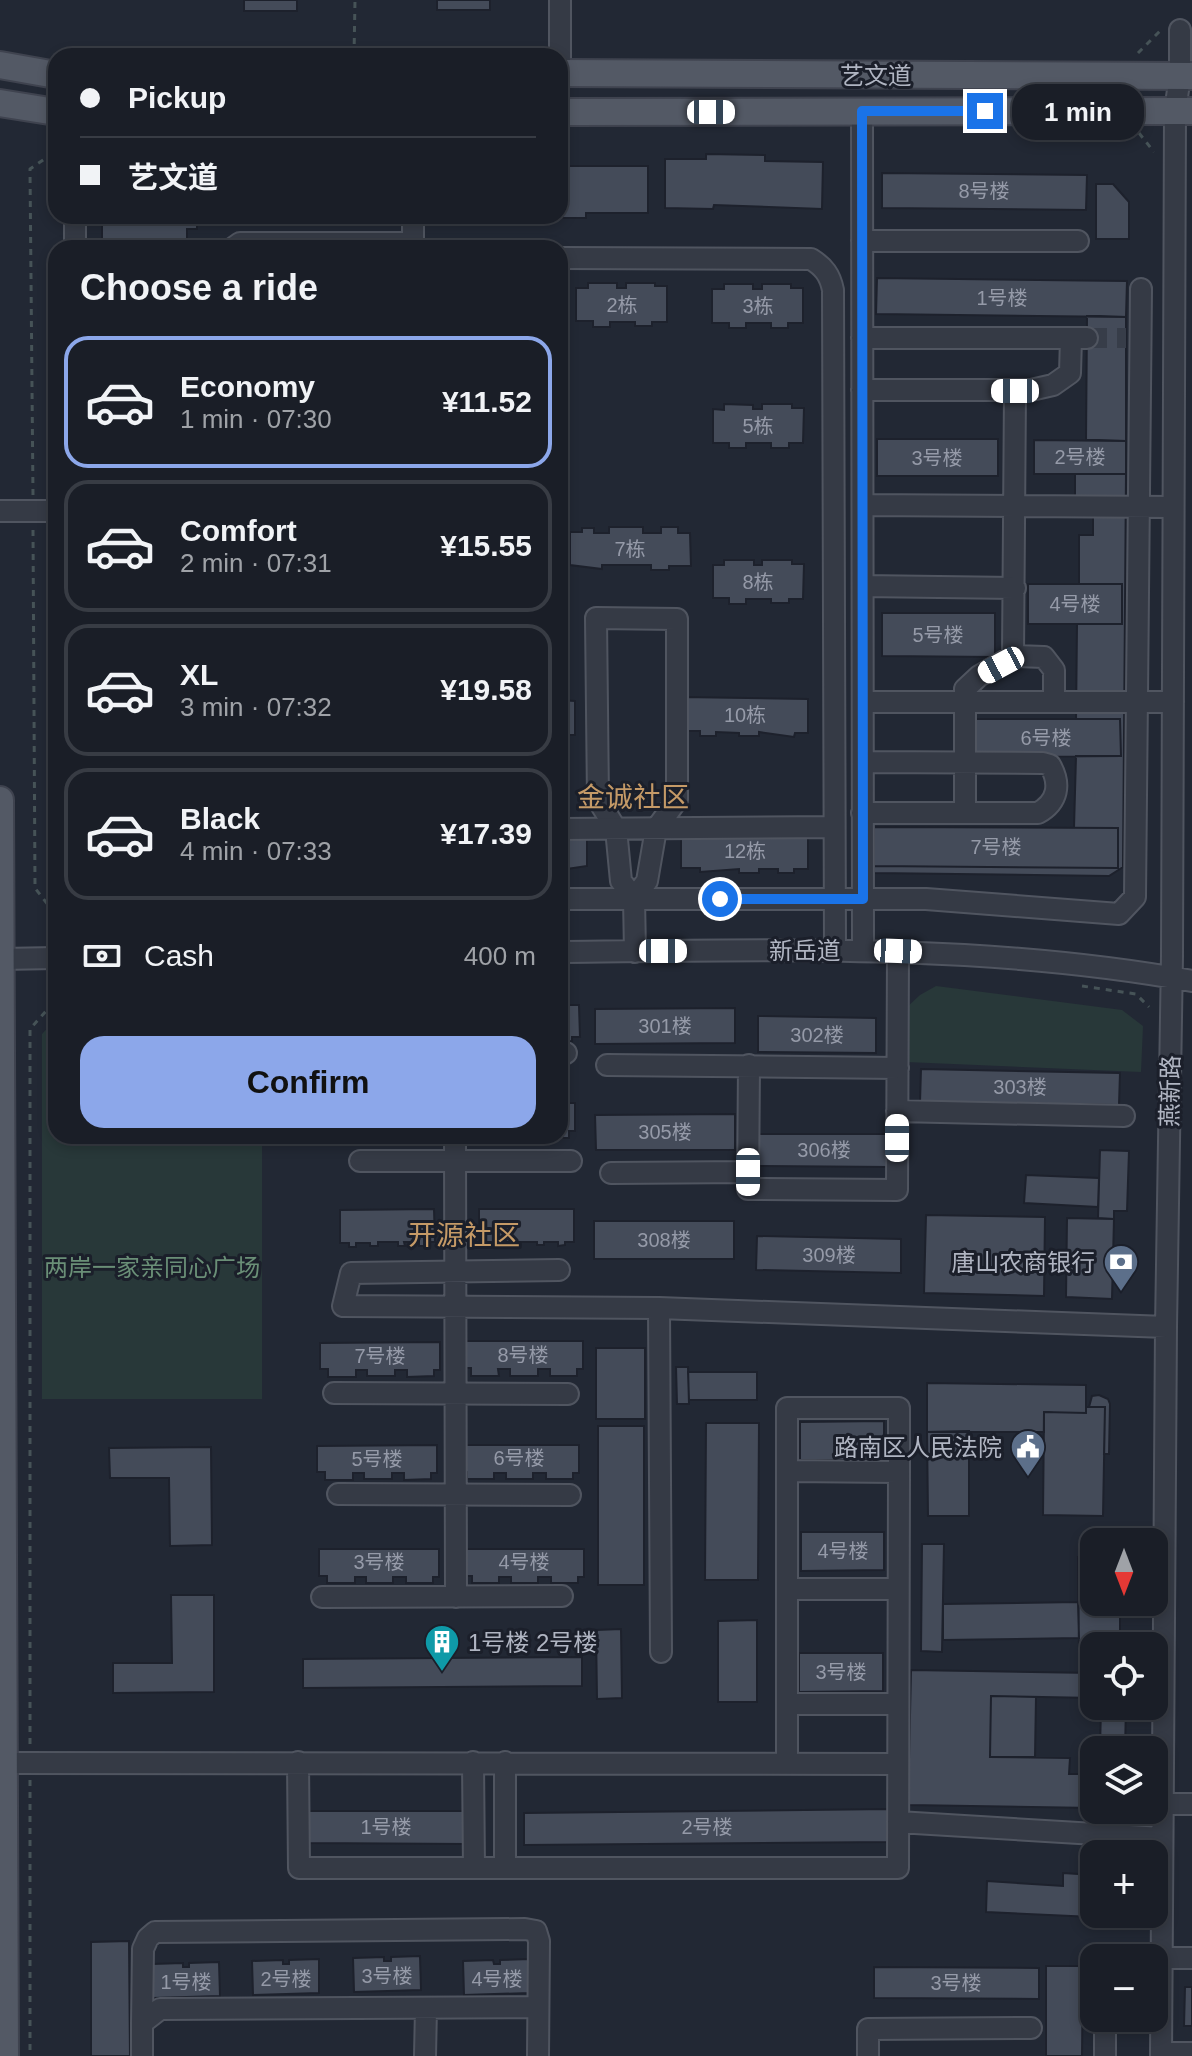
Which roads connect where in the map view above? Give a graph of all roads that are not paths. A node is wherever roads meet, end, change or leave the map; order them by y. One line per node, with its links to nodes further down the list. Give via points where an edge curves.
1 (560, 0): 3 (street)
2 (1180, 30): 7 (street, 燕新路)
3 (560, 48)
4 (2, 72): 6 (main road)
5 (568, 73): 7 (main road, 艺文道)
6 (48, 75)
7 (1186, 76): 11 (street, 燕新路)
8 (0, 103): 9 (main road)
9 (48, 111)
10 (862, 111): 11 (main road, 艺文道); 12 (main road, 艺文道); 13 (street)
11 (1183, 111): 19 (street, 燕新路)
12 (568, 112)
13 (862, 241): 14 (street); 17 (street)
14 (1078, 241)
15 (568, 258): 42 (street, via 811,259 830,277)
16 (1141, 289): 18 (street)
17 (862, 338): 20 (street); 21 (street, via 1079,338 1070,373 1053,385)
18 (1133, 338): 19 (street); 25 (street)
19 (1174, 338): 22 (street, 燕新路)
20 (862, 390): 21 (street); 23 (street)
21 (1015, 391): 24 (street)
22 (1183, 399): 26 (street, 燕新路)
23 (863, 505): 24 (street); 29 (street)
24 (1015, 506): 25 (street); 30 (street)
25 (1139, 507): 26 (street); 35 (street)
26 (1173, 507): 36 (street, 燕新路)
27 (0, 511): 28 (street)
28 (48, 511)
29 (863, 586): 30 (street); 32 (street)
30 (1015, 588): 31 (street)
31 (1013, 656): 33 (street, via 965,689); 34 (street, via 1044,657 1054,670)
32 (863, 702): 33 (street); 37 (street)
33 (965, 702): 34 (street); 38 (street)
34 (1054, 702): 35 (street)
35 (1137, 702): 36 (street); 50 (street, via 1135,897 1119,914)
36 (1173, 702): 46 (street, 燕新路)
37 (863, 762): 38 (street); 40 (street)
38 (965, 763): 41 (street); 41 (street, via 1050,765 1055,799 1038,813)
39 (0, 800): 57 (main road)
40 (862, 813): 41 (street); 50 (street)
41 (965, 813)
42 (834, 827): 45 (street); 49 (street)
43 (568, 829): 44 (street)
44 (616, 829): 45 (street); 45 (street, via 598,800 596,618 677,619 677,800); 47 (street, via 621,881)
45 (656, 829): 47 (street, via 647,881)
46 (1182, 849): 58 (street, 燕新路)
47 (634, 898): 48 (street); 49 (street); 55 (street)
48 (568, 899)
49 (835, 899): 50 (street); 51 (street)
50 (863, 899): 52 (street)
51 (835, 950): 52 (street, 新岳道); 55 (street, 新岳道)
52 (863, 950): 53 (street, 新岳道)
53 (898, 951): 58 (street, 新岳道, via 1051,961); 61 (street)
54 (568, 952): 55 (street, 新岳道)
55 (635, 952)
56 (48, 958): 57 (street)
57 (0, 959): 89 (main road)
58 (1182, 980): 74 (street, 燕新路)
59 (607, 1065): 60 (street)
60 (749, 1065): 61 (street); 68 (street)
61 (898, 1068): 62 (street)
62 (897, 1111): 63 (street); 68 (street, via 897,1190 748,1189)
63 (1124, 1116)
64 (455, 1144): 66 (street)
65 (360, 1161): 66 (street)
66 (456, 1161): 67 (street); 71 (street)
67 (571, 1161)
68 (748, 1172): 69 (street)
69 (611, 1173)
70 (559, 1270): 71 (street)
71 (456, 1271): 72 (street); 72 (street, via 351,1273 343,1306)
72 (457, 1306): 73 (street); 76 (street)
73 (659, 1308): 74 (street); 88 (street)
74 (1166, 1327): 92 (street, 燕新路)
75 (334, 1393): 76 (street)
76 (456, 1394): 77 (street); 81 (street)
77 (568, 1394)
78 (787, 1471): 79 (street); 79 (street, via 787,1408 899,1408); 83 (street)
79 (899, 1472): 84 (street)
80 (338, 1494): 81 (street)
81 (456, 1495): 82 (street); 87 (street)
82 (570, 1495)
83 (787, 1589): 84 (street); 90 (street)
84 (898, 1589): 91 (street)
85 (562, 1596): 87 (street)
86 (322, 1597): 87 (street)
87 (456, 1597)
88 (661, 1652)
89 (2, 1694): 97 (main road)
90 (787, 1704): 91 (street); 96 (street)
91 (898, 1704): 98 (street)
92 (1163, 1736)
93 (298, 1762): 94 (street); 97 (street); 105 (street, via 299,1868)
94 (473, 1762): 95 (street); 105 (street)
95 (505, 1762): 96 (street); 106 (street)
96 (787, 1762): 98 (street)
97 (17, 1763): 101 (main road)
98 (898, 1764): 102 (street)
99 (1168, 1804): 100 (street)
100 (1192, 1804)
101 (2, 1821): 118 (main road)
102 (898, 1822): 104 (street); 106 (street, via 898,1868)
103 (1162, 1824): 104 (street, 燕新路)
104 (1162, 1838): 107 (street, 燕新路)
105 (474, 1868): 106 (street)
106 (505, 1868)
107 (1162, 1944)
108 (1168, 1958): 109 (street)
109 (1192, 1958)
110 (538, 2007): 111 (street); 112 (street, via 536,1931 155,1932 143,1949); 121 (street)
111 (426, 2008): 112 (street, via 160,2009); 120 (street)
112 (142, 2023): 119 (street)
113 (1031, 2028): 122 (street, via 868,2029)
114 (1105, 2032): 123 (street)
115 (1161, 2032): 117 (street, 燕新路)
116 (1192, 2053): 117 (street)
117 (1161, 2054)
118 (5, 2056)
119 (142, 2056)
120 (425, 2056)
121 (538, 2056)
122 (868, 2056)
123 (1105, 2056)

